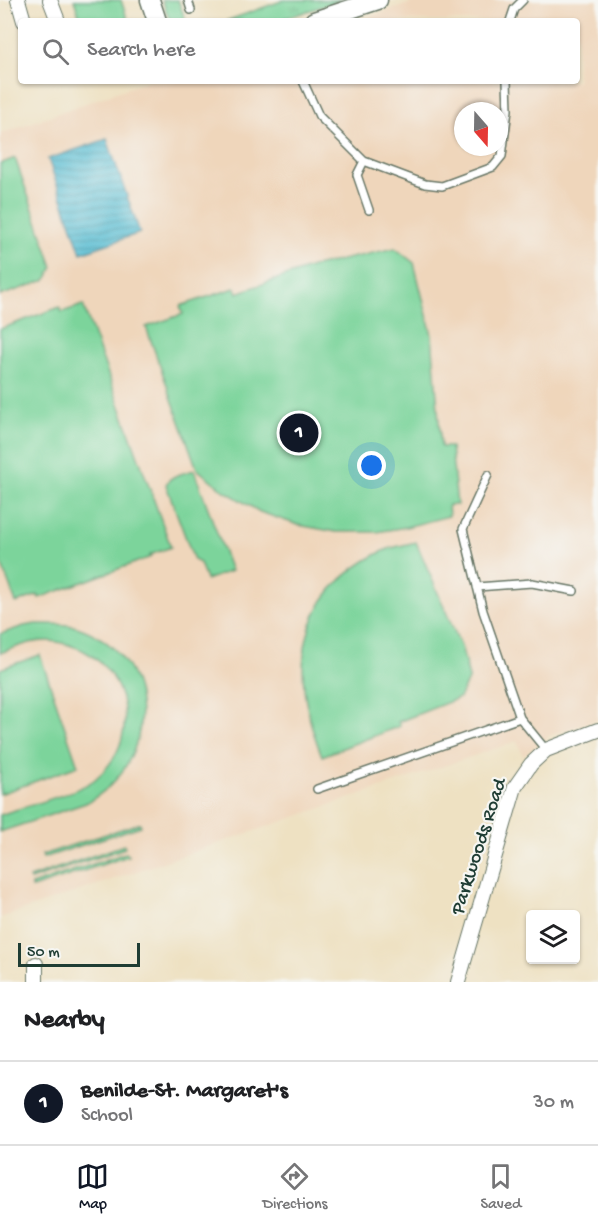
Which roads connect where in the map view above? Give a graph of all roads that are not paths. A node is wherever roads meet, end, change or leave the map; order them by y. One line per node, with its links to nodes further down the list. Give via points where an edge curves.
1 (18, 0): 10 (street)
2 (50, 0): 11 (street)
3 (150, 0): 12 (street)
4 (188, 0): 9 (lane)
5 (378, 0): 13 (street)
6 (513, 0): 8 (lane)
7 (523, 0): 8 (lane)
8 (514, 9): 14 (lane)
9 (191, 10)
10 (23, 18)
11 (57, 18)
12 (157, 18)
13 (323, 18)
14 (511, 18)
15 (304, 84): 17 (lane, via 319,116)
16 (507, 84): 17 (lane, via 502,156 493,168 442,186 425,184)
17 (363, 161): 18 (lane, via 357,175)
18 (369, 210)
19 (488, 475): 20 (lane, via 463,529)
20 (477, 587): 21 (lane, via 532,584); 22 (lane)
21 (574, 591)
22 (520, 718): 24 (lane); 25 (lane)
23 (598, 730): 24 (street, Parkwoods Road)
24 (546, 750): 28 (street, Parkwoods Road, via 515,788)
25 (317, 789)
26 (36, 964): 27 (street)
27 (36, 982)
28 (458, 982)

